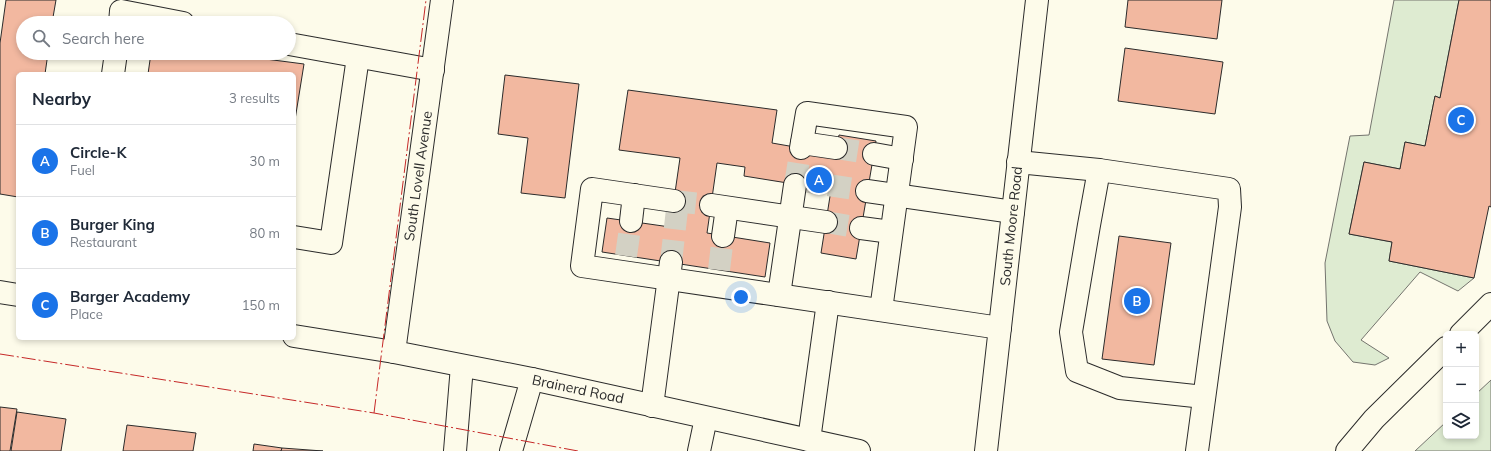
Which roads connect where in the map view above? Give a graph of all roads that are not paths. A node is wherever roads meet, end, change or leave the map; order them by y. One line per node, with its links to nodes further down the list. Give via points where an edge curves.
1 (442, 0): 8 (main road, South Lovell Avenue)
2 (1037, 0): 13 (main road, South Moore Road)
3 (121, 16): 4 (main road, via 121,11)
4 (147, 16)
5 (296, 45): 6 (main road)
6 (358, 57): 8 (main road); 27 (main road, via 331,243)
7 (115, 60): 9 (main road)
8 (432, 70): 39 (main road, South Lovell Avenue)
9 (113, 72)
10 (836, 148): 12 (main road, via 802,146 807,113 906,127)
11 (874, 154): 12 (main road)
12 (902, 158): 18 (main road)
13 (1018, 162): 14 (main road); 20 (main road, South Moore Road)
14 (1099, 170): 42 (main road, via 1071,332 1077,371 1120,388); 42 (main road, via 1229,189 1230,207)
15 (795, 185): 21 (main road)
16 (867, 191): 18 (main road)
17 (634, 195): 19 (main road); 22 (main road); 28 (main road, via 592,189 582,266 625,264)
18 (897, 195): 20 (main road); 25 (main road)
19 (674, 201)
20 (1013, 212): 35 (main road, South Moore Road)
21 (790, 217): 23 (main road); 26 (main road, via 719,207); 31 (main road)
22 (631, 221)
23 (826, 222)
24 (861, 228): 25 (main road)
25 (892, 232): 34 (main road)
26 (723, 236)
27 (296, 237)
28 (670, 271): 31 (main road, via 718,278); 43 (main road)
29 (0, 292): 30 (main road)
30 (16, 294)
31 (779, 295): 32 (main road)
32 (828, 302): 34 (main road); 45 (main road)
33 (1491, 304): 36 (main road)
34 (881, 310): 35 (main road)
35 (1000, 328): 50 (main road, South Moore Road)
36 (1464, 331)
37 (296, 336): 39 (main road, Brainerd Road)
38 (1443, 351): 52 (main road, via 1374,419)
39 (394, 352): 40 (main road, Brainerd Road)
40 (462, 366): 41 (main road, Brainerd Road); 46 (main road)
41 (532, 379): 43 (main road, Brainerd Road); 47 (main road)
42 (1204, 397): 51 (main road)
43 (652, 406): 44 (main road, Brainerd Road)
44 (706, 418): 45 (main road, Brainerd Road); 48 (main road)
45 (809, 440): 49 (main road, Brainerd Road)
46 (455, 451)
47 (513, 451)
48 (699, 451)
49 (859, 451)
50 (986, 451)
51 (1197, 451)
52 (1347, 451)

